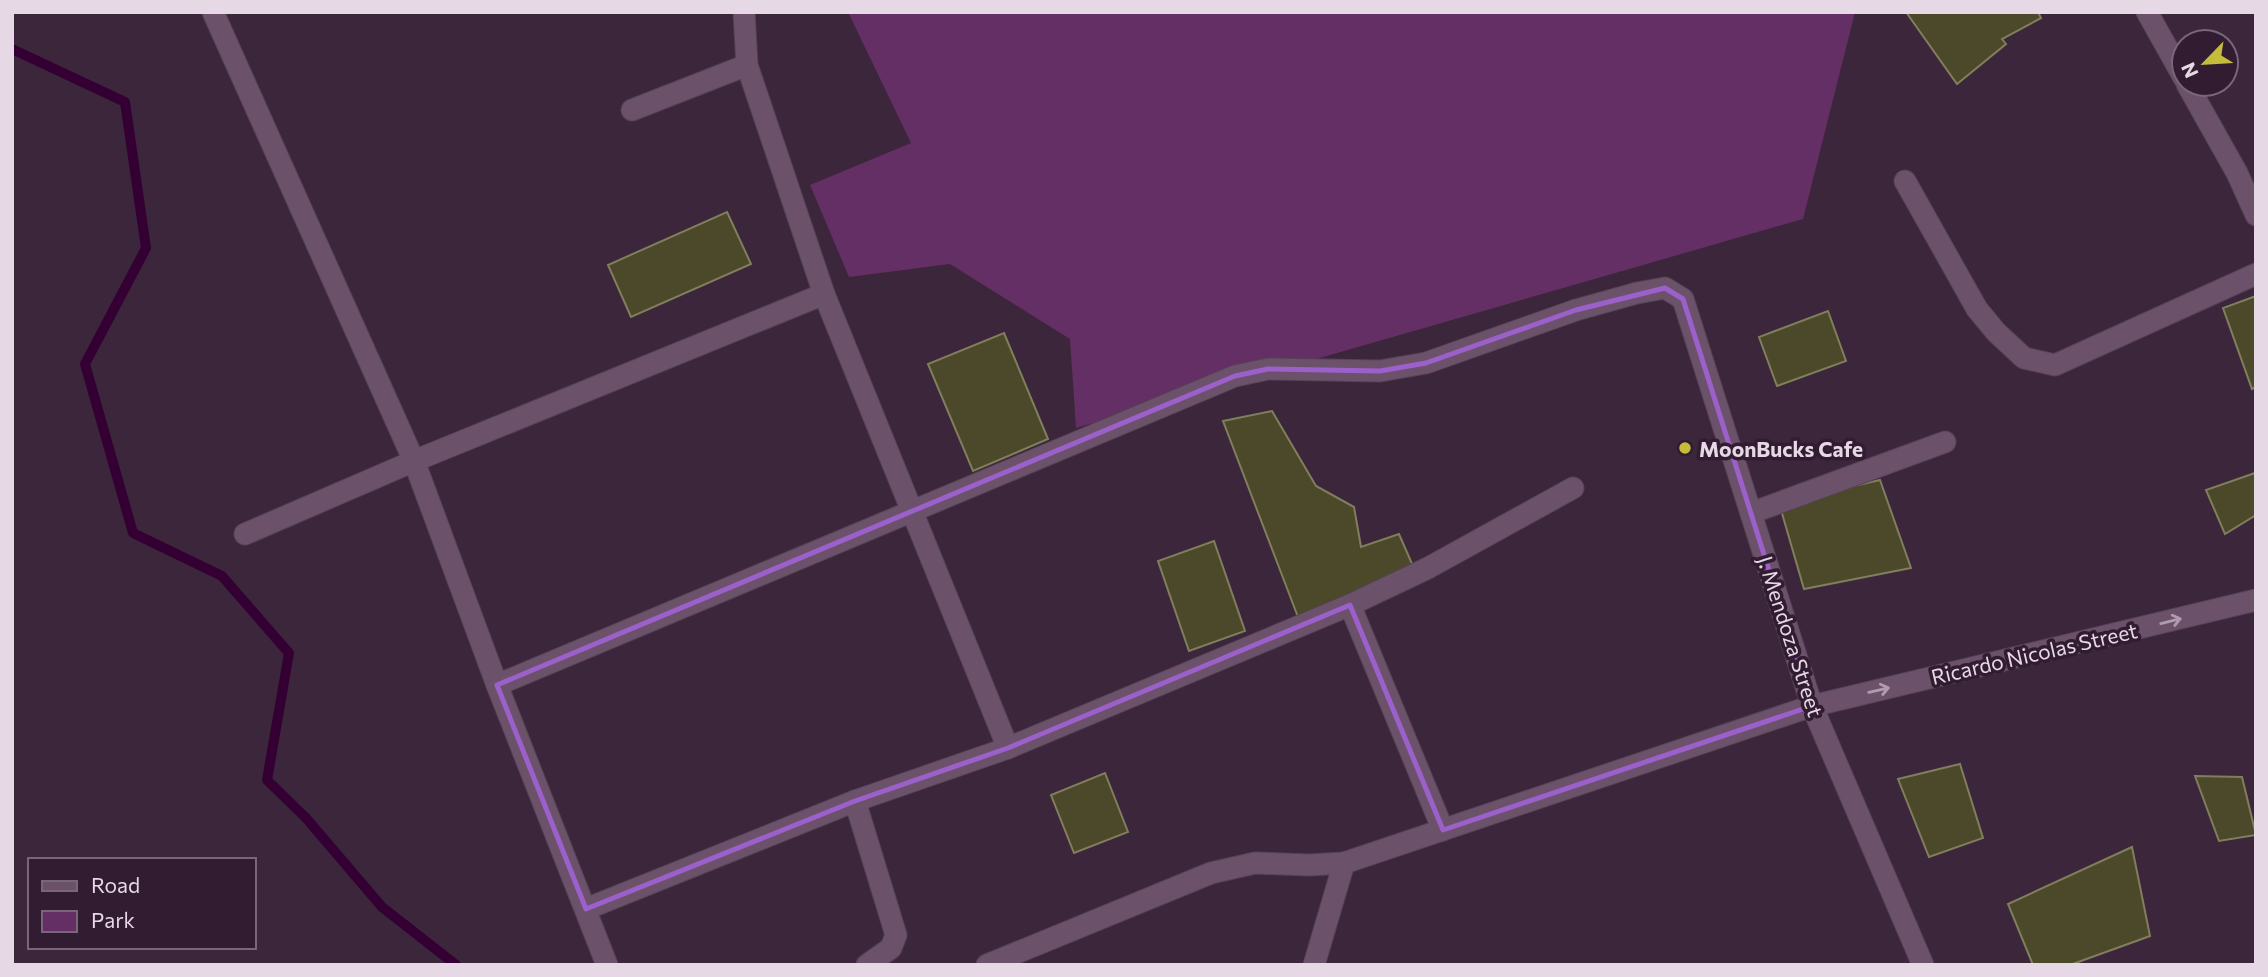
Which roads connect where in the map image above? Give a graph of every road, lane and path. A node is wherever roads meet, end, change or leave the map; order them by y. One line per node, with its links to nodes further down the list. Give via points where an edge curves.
1 (214, 12): 14 (street)
2 (744, 12): 5 (street)
3 (2147, 12): 4 (street)
4 (2170, 53)
5 (747, 65): 7 (street); 12 (street)
6 (2196, 98): 8 (street)
7 (632, 110)
8 (2246, 171): 10 (street)
9 (1905, 181): 11 (street, via 1977,309 2024,358 2055,365)
10 (2256, 215)
11 (2256, 274)
12 (824, 293): 14 (street); 16 (street)
13 (1945, 442): 17 (street)
14 (414, 461): 18 (street); 21 (street)
15 (1573, 488): 20 (street)
16 (911, 511): 17 (street, J. Mendoza Street, via 1236,376 1268,369 1380,371 1426,363 1576,310 1665,288 1683,299); 21 (street); 23 (street)
17 (1751, 513): 22 (street, J. Mendoza Street)
18 (245, 534)
19 (2256, 600): 22 (street, Ricardo Nicolas Street, one-way to 19)
20 (1350, 605): 23 (street); 25 (street)
21 (497, 685): 27 (street)
22 (1812, 706): 25 (street, Ricardo Nicolas Street); 32 (street, J. Mendoza Street)
23 (1008, 748): 24 (street)
24 (855, 801): 27 (street); 29 (street, via 895,935 891,948)
25 (1443, 830): 26 (street, Ricardo Nicolas Street)
26 (1344, 863): 30 (street, Ricardo Nicolas Street, via 1255,863 1211,873); 31 (street)
27 (586, 909): 28 (street)
28 (607, 965)
29 (867, 965)
30 (987, 965)
31 (1314, 965)
32 (1923, 965)

